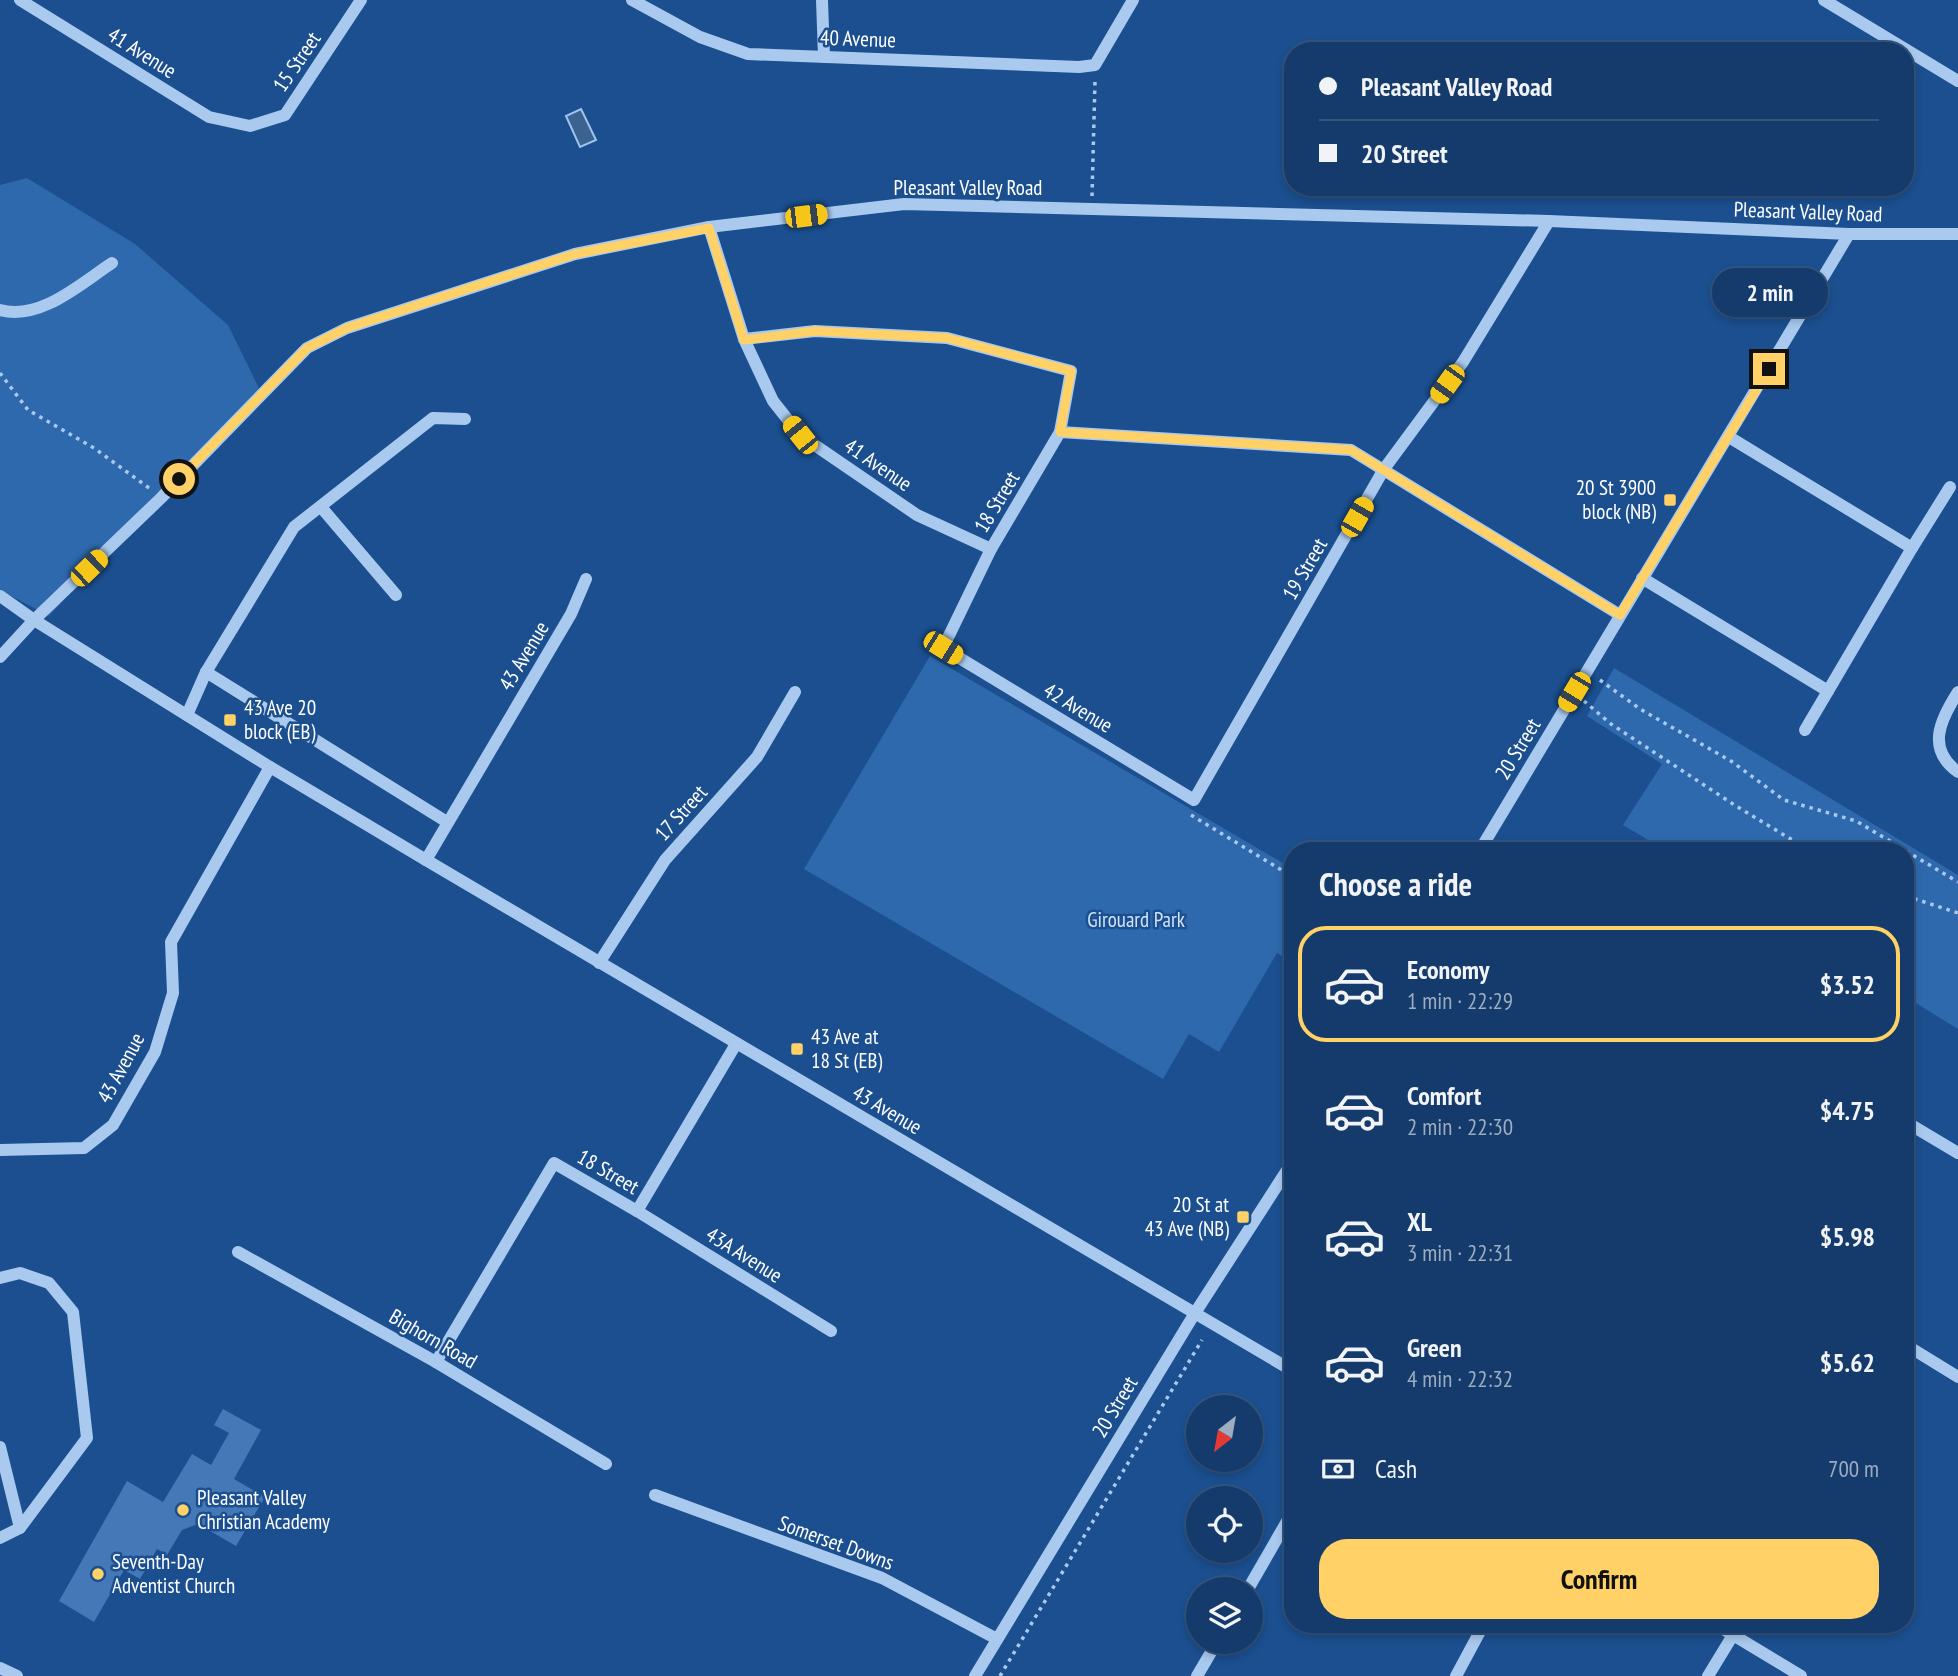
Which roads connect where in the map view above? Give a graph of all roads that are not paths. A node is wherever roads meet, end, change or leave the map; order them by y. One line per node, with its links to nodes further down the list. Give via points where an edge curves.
1 (20, 0): 11 (street, 41 Avenue, via 209,117)
2 (361, 0): 11 (street, 15 Street, via 285,115)
3 (632, 0): 9 (street, 40 Avenue, via 700,37 748,54)
4 (822, 0): 9 (street)
5 (1133, 0): 9 (street, 40 Avenue, via 1095,65)
6 (1824, 0): 7 (street)
7 (1893, 42)
8 (1914, 54): 10 (street)
9 (824, 57)
10 (1958, 81)
11 (250, 126)
12 (1549, 221): 13 (street, Pleasant Valley Road, via 904,204); 14 (street, Pleasant Valley Road); 22 (street, 19 Street, via 1463,362)
13 (709, 228): 18 (street, 41 Avenue); 32 (street, Pleasant Valley Road, via 575,254 347,328 307,348)
14 (1849, 234): 15 (street, Pleasant Valley Road); 21 (street, 20 Street)
15 (1958, 234)
16 (112, 263): 17 (street, via 47,305 12,313)
17 (0, 310)
18 (744, 340): 20 (street, 18 Street, via 815,331 947,338 1071,371); 26 (street, 41 Avenue, via 773,401 800,435 917,515)
19 (466, 419): 24 (street, via 433,418)
20 (1060, 432): 22 (street, via 1351,450); 26 (street, 18 Street)
21 (1729, 437): 25 (street); 27 (street, 20 Street)
22 (1384, 470): 31 (street); 43 (street, 19 Street)
23 (1950, 487): 25 (street)
24 (321, 508): 29 (street); 35 (street, via 293,527)
25 (1912, 548): 36 (street)
26 (991, 549): 33 (street, 18 Street)
27 (1642, 578): 31 (street, 20 Street); 36 (street)
28 (586, 579): 44 (street, 43 Avenue)
29 (396, 594)
30 (0, 596): 32 (street, 43 Avenue)
31 (1620, 615): 45 (street, 20 Street)
32 (34, 620): 34 (street, Pleasant Valley Road); 39 (street, 43 Avenue)
33 (943, 648): 43 (street, 42 Avenue)
34 (0, 657)
35 (206, 671): 39 (street); 44 (street)
36 (1828, 691): 40 (street)
37 (795, 692): 47 (street, 17 Street, via 757,757 665,860)
38 (1958, 692): 42 (street, via 1937,745 1947,764)
39 (187, 715): 41 (street, 43 Avenue)
40 (1805, 730)
41 (270, 767): 46 (street, 43 Avenue); 50 (street, 43 Avenue, via 171,942 173,993 155,1052 113,1125 84,1148)
42 (1958, 772)
43 (1194, 800)
44 (447, 822): 46 (street, 43 Avenue)
45 (1485, 842)
46 (426, 860): 47 (street, 43 Avenue)
47 (599, 963): 48 (street, 43 Avenue)
48 (736, 1044): 53 (street, 18 Street); 56 (street, 43 Avenue)
49 (1914, 1127): 51 (street)
50 (0, 1150)
51 (1958, 1153)
52 (1284, 1175): 56 (street, 20 Street)
53 (637, 1212): 57 (street, 43A Avenue); 59 (street, 18 Street, via 554,1163)
54 (239, 1252): 59 (street, Bighorn Road)
55 (0, 1278): 66 (street, via 20,1273 49,1283 73,1312 87,1438)
56 (1195, 1313): 60 (street, 43 Avenue); 71 (street, 20 Street)
57 (831, 1331)
58 (1914, 1350): 61 (street)
59 (436, 1362): 63 (street, Bighorn Road)
60 (1284, 1366)
61 (1958, 1377)
62 (0, 1447): 66 (street)
63 (606, 1464)
64 (655, 1495): 71 (street, Somerset Downs, via 882,1578)
65 (1284, 1527): 68 (street)
66 (20, 1528): 67 (street)
67 (0, 1538)
68 (1255, 1577)
69 (1479, 1633): 77 (street)
70 (1733, 1634): 78 (street); 79 (street)
71 (997, 1639): 75 (street, 20 Street)
72 (1210, 1654): 76 (street)
73 (0, 1668): 74 (street)
74 (17, 1676)
75 (975, 1676)
76 (1198, 1676)
77 (1456, 1676)
78 (1708, 1676)
79 (1801, 1676)

